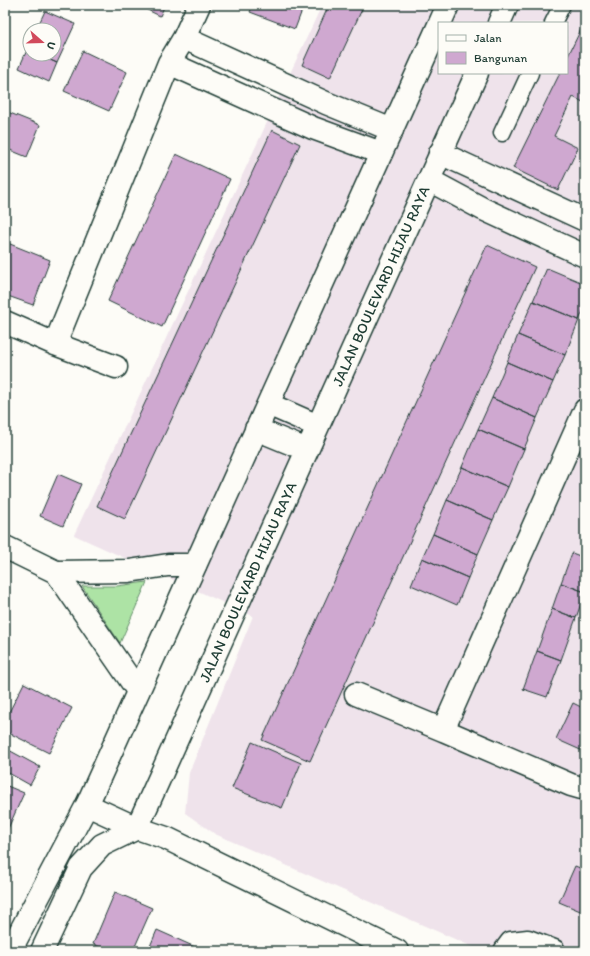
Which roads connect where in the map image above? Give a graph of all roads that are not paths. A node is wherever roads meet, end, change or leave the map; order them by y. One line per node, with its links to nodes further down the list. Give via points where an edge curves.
1 (199, 5): 9 (street)
2 (448, 5): 5 (street)
3 (507, 5): 6 (street)
4 (562, 5): 7 (lane)
5 (441, 22)
6 (499, 22)
7 (554, 22)
8 (438, 28): 13 (street)
9 (184, 38): 10 (street); 13 (street, via 326,103)
10 (169, 63): 15 (street, via 312,128); 22 (street)
11 (477, 74): 16 (street, JALAN BOULEVARD HIJAU RAYA)
12 (530, 74): 14 (lane)
13 (392, 130): 15 (street)
14 (502, 133)
15 (381, 153): 24 (street)
16 (440, 153): 17 (street, JALAN BOULEVARD HIJAU RAYA); 18 (street)
17 (428, 180): 19 (street); 26 (street, JALAN BOULEVARD HIJAU RAYA)
18 (576, 216): 19 (street)
19 (553, 242): 20 (street)
20 (585, 256)
21 (5, 322): 22 (street)
22 (55, 344): 23 (street)
23 (116, 367)
24 (268, 404): 26 (street); 27 (street)
25 (585, 410): 34 (street)
26 (318, 426): 28 (street, JALAN BOULEVARD HIJAU RAYA)
27 (256, 429): 28 (street); 30 (street)
28 (307, 450): 37 (street, JALAN BOULEVARD HIJAU RAYA)
29 (5, 547): 31 (street)
30 (195, 565): 31 (street, via 168,565 129,571); 32 (street)
31 (56, 572): 32 (street)
32 (138, 691): 36 (street)
33 (356, 694): 34 (street)
34 (443, 730): 35 (street)
35 (585, 789)
36 (87, 805): 37 (street); 38 (street)
37 (137, 828): 39 (street, via 102,845 81,868); 40 (street, via 166,838)
38 (10, 951)
39 (42, 951)
40 (397, 951)
41 (505, 951): 42 (street, via 511,943 528,941)
42 (554, 951)

